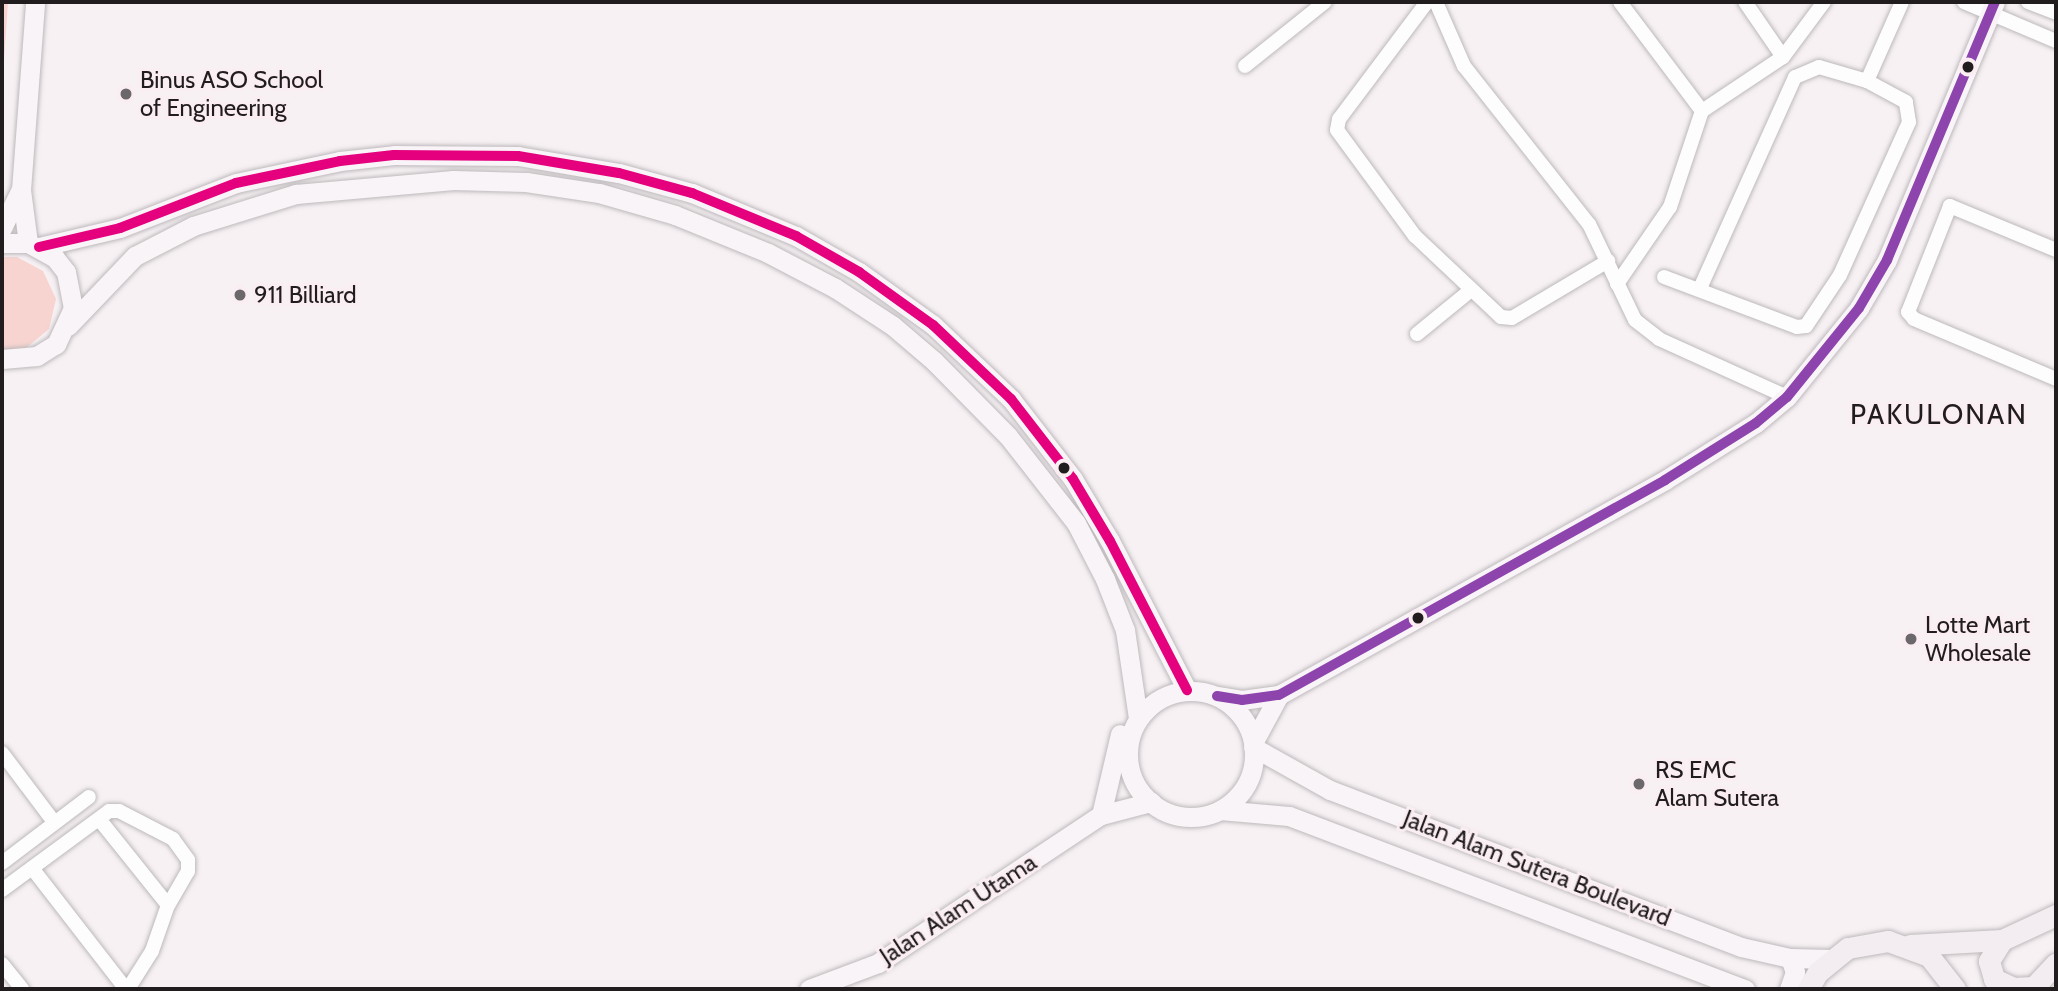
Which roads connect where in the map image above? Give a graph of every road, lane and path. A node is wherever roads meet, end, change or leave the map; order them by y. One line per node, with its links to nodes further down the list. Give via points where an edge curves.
1 (35, 2): 18 (main road)
2 (1325, 2): 15 (street)
3 (1427, 2): 27 (street, via 1339,120 1337,130 1415,236)
4 (1436, 2): 23 (street, via 1464,66 1589,224)
5 (1620, 2): 17 (street)
6 (1745, 2): 14 (street)
7 (1824, 2): 14 (street)
8 (1902, 2): 16 (street)
9 (1964, 2): 11 (street)
10 (2028, 2): 12 (street)
11 (1993, 8): 13 (street); 32 (main road, via 1888,260 1859,309)
12 (2056, 13)
13 (2056, 41)
14 (1783, 57): 17 (street)
15 (1245, 66)
16 (1867, 81): 26 (street, via 1819,67 1795,77); 26 (street, via 1906,102 1909,121 1840,275 1810,321 1797,327)
17 (1702, 111): 25 (street, via 1670,207)
18 (21, 190): 19 (main road); 21 (main road)
19 (2, 228)
20 (2, 243): 21 (main road)
21 (33, 245): 28 (main road, via 66,272 73,299); 34 (main road, via 120,228 236,183 340,161 394,155 518,156 619,173 691,193 792,234 859,272 933,325 1023,410 1110,541)
22 (2056, 250): 31 (street, via 1950,206 1909,315)
23 (1608, 261): 25 (street); 27 (street, via 1512,318 1501,317)
24 (1664, 277): 26 (street)
25 (1617, 284): 32 (street, via 1646,331)
26 (1700, 288)
27 (1471, 290): 29 (street)
28 (68, 326): 30 (main road, via 56,344 37,356); 33 (main road, via 135,256 193,226 296,194 453,180 526,182 599,193 675,215 768,253 835,288 893,326 943,371 1040,472 1076,523 1125,629)
29 (1417, 334)
30 (2, 359)
31 (2056, 379)
32 (1787, 397): 35 (main road, via 1756,423 1665,480)
33 (1135, 676): 37 (main road); 43 (main road)
34 (1187, 691): 36 (main road); 37 (main road, via 1151,704)
35 (1279, 695): 36 (main road, via 1242,700); 38 (main road)
36 (1217, 696): 38 (main road, via 1234,708)
37 (1138, 718): 41 (main road, via 1130,735 1129,762 1138,788)
38 (1253, 745): 42 (main road, via 1246,784); 53 (main road, Jalan Alam Sutera Boulevard, via 1330,790 1741,947)
39 (2, 753): 45 (street)
40 (89, 797): 45 (street)
41 (1151, 802): 42 (main road, via 1184,817); 43 (main road, Jalan Alam Utama)
42 (1220, 810): 61 (main road, Jalan Alam Sutera Boulevard, via 1289,816)
43 (1101, 815): 60 (main road, Jalan Alam Utama, via 878,963)
44 (99, 818): 47 (street); 49 (street); 49 (street, via 119,811 173,839 182,849 188,871)
45 (54, 822): 46 (street)
46 (2, 863)
47 (32, 868): 48 (street); 59 (street)
48 (2, 890)
49 (168, 905): 59 (street, via 152,951)
50 (2056, 915): 51 (main road)
51 (2002, 940): 52 (main road); 57 (main road, via 1989,961 1994,979 2013,988)
52 (1908, 945): 54 (main road, via 1867,942); 64 (main road, via 1929,956)
53 (1790, 958): 54 (main road, Jalan Alam Sutera Boulevard); 62 (main road, via 1795,972)
54 (1831, 959): 63 (main road)
55 (2056, 963): 57 (main road)
56 (2, 964): 58 (street)
57 (2033, 988)
58 (22, 989)
59 (127, 989)
60 (809, 989)
61 (1745, 989)
62 (1789, 989)
63 (1808, 989)
64 (1955, 989)

